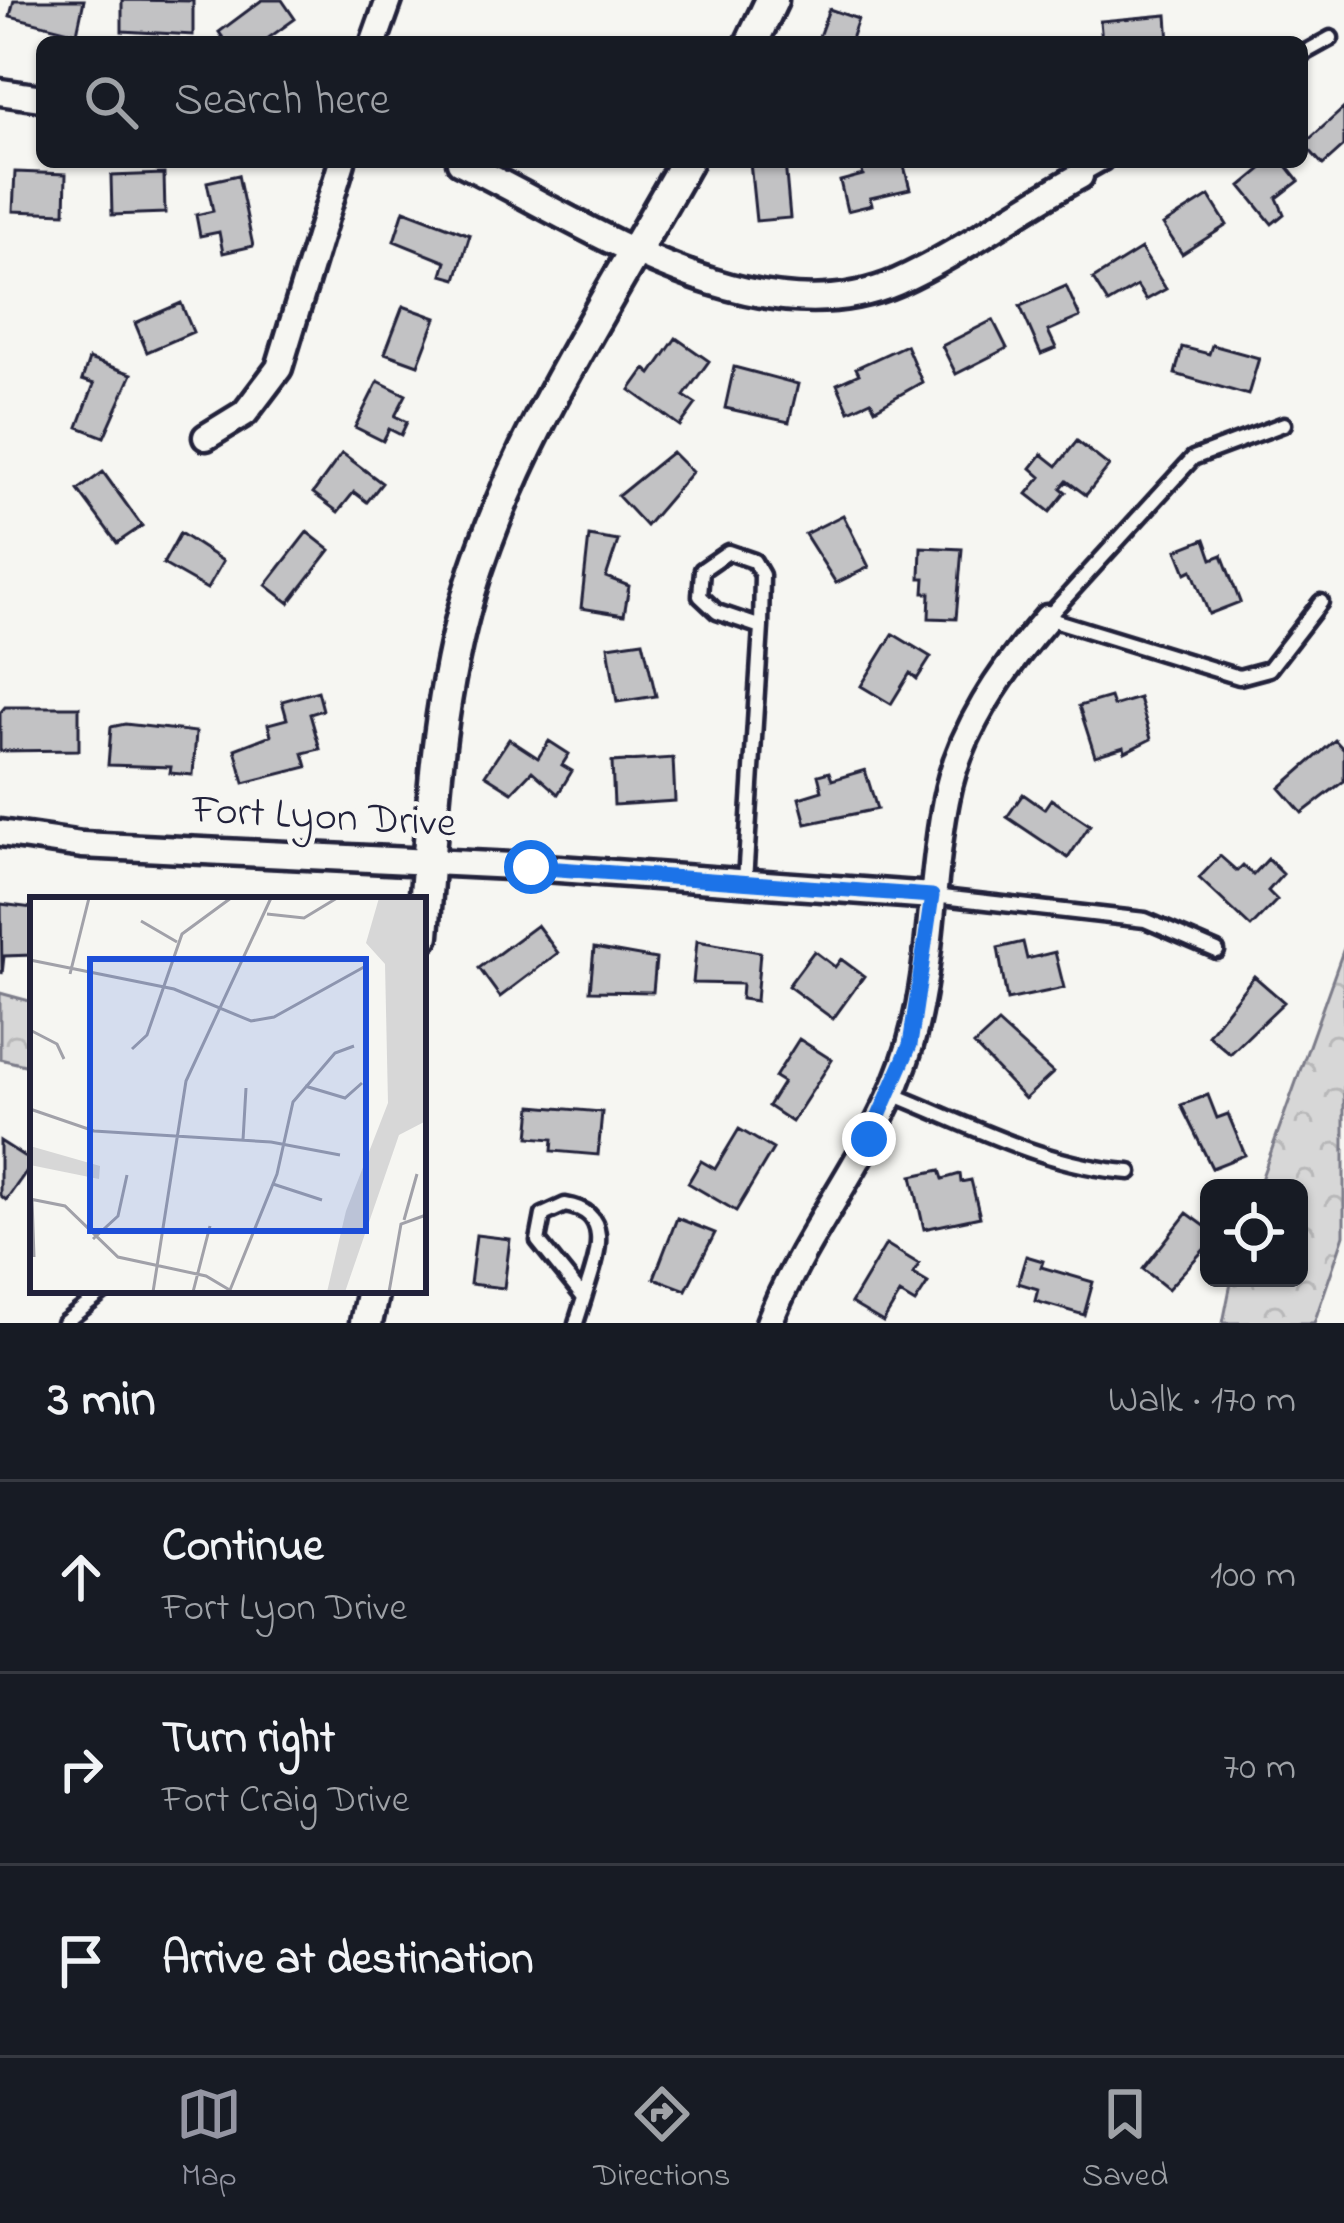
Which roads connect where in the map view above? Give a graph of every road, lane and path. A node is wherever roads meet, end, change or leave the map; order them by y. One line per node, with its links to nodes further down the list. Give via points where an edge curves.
1 (389, 0): 3 (street)
2 (772, 0): 4 (street)
3 (376, 36)
4 (755, 36)
5 (1330, 38): 6 (lane)
6 (1308, 51)
7 (0, 92): 8 (street)
8 (36, 97)
9 (340, 168): 16 (street, via 279,368 245,413)
10 (472, 168): 14 (street)
11 (683, 168): 14 (street)
12 (1094, 168): 13 (lane)
13 (1080, 176): 14 (street, via 897,282 853,296 746,295)
14 (638, 249): 21 (street, via 526,445 495,518 448,681)
15 (1284, 424): 18 (lane, via 1193,458)
16 (206, 437)
17 (1321, 602): 18 (lane, via 1269,669 1239,677)
18 (1047, 618): 23 (street, via 966,739 946,796)
19 (761, 627): 19 (lane, via 762,575 754,561 741,553 716,557 702,570 700,596 717,612); 22 (lane)
20 (0, 833): 21 (street, Fort Lyon Drive, via 82,845)
21 (429, 862): 22 (street, Fort Lyon Drive); 24 (street)
22 (745, 881): 23 (street, Fort Lyon Drive)
23 (932, 896): 25 (lane, via 1145,920); 26 (street, via 921,996)
24 (426, 898)
25 (1217, 951)
26 (892, 1094): 27 (lane, via 1059,1160); 34 (street, via 813,1227)
27 (1130, 1172)
28 (102, 1293): 31 (lane)
29 (372, 1293): 32 (street)
30 (584, 1298): 30 (lane, via 598,1226 579,1207 554,1207 543,1215 538,1241); 33 (lane)
31 (64, 1323)
32 (366, 1323)
33 (576, 1323)
34 (769, 1323)

